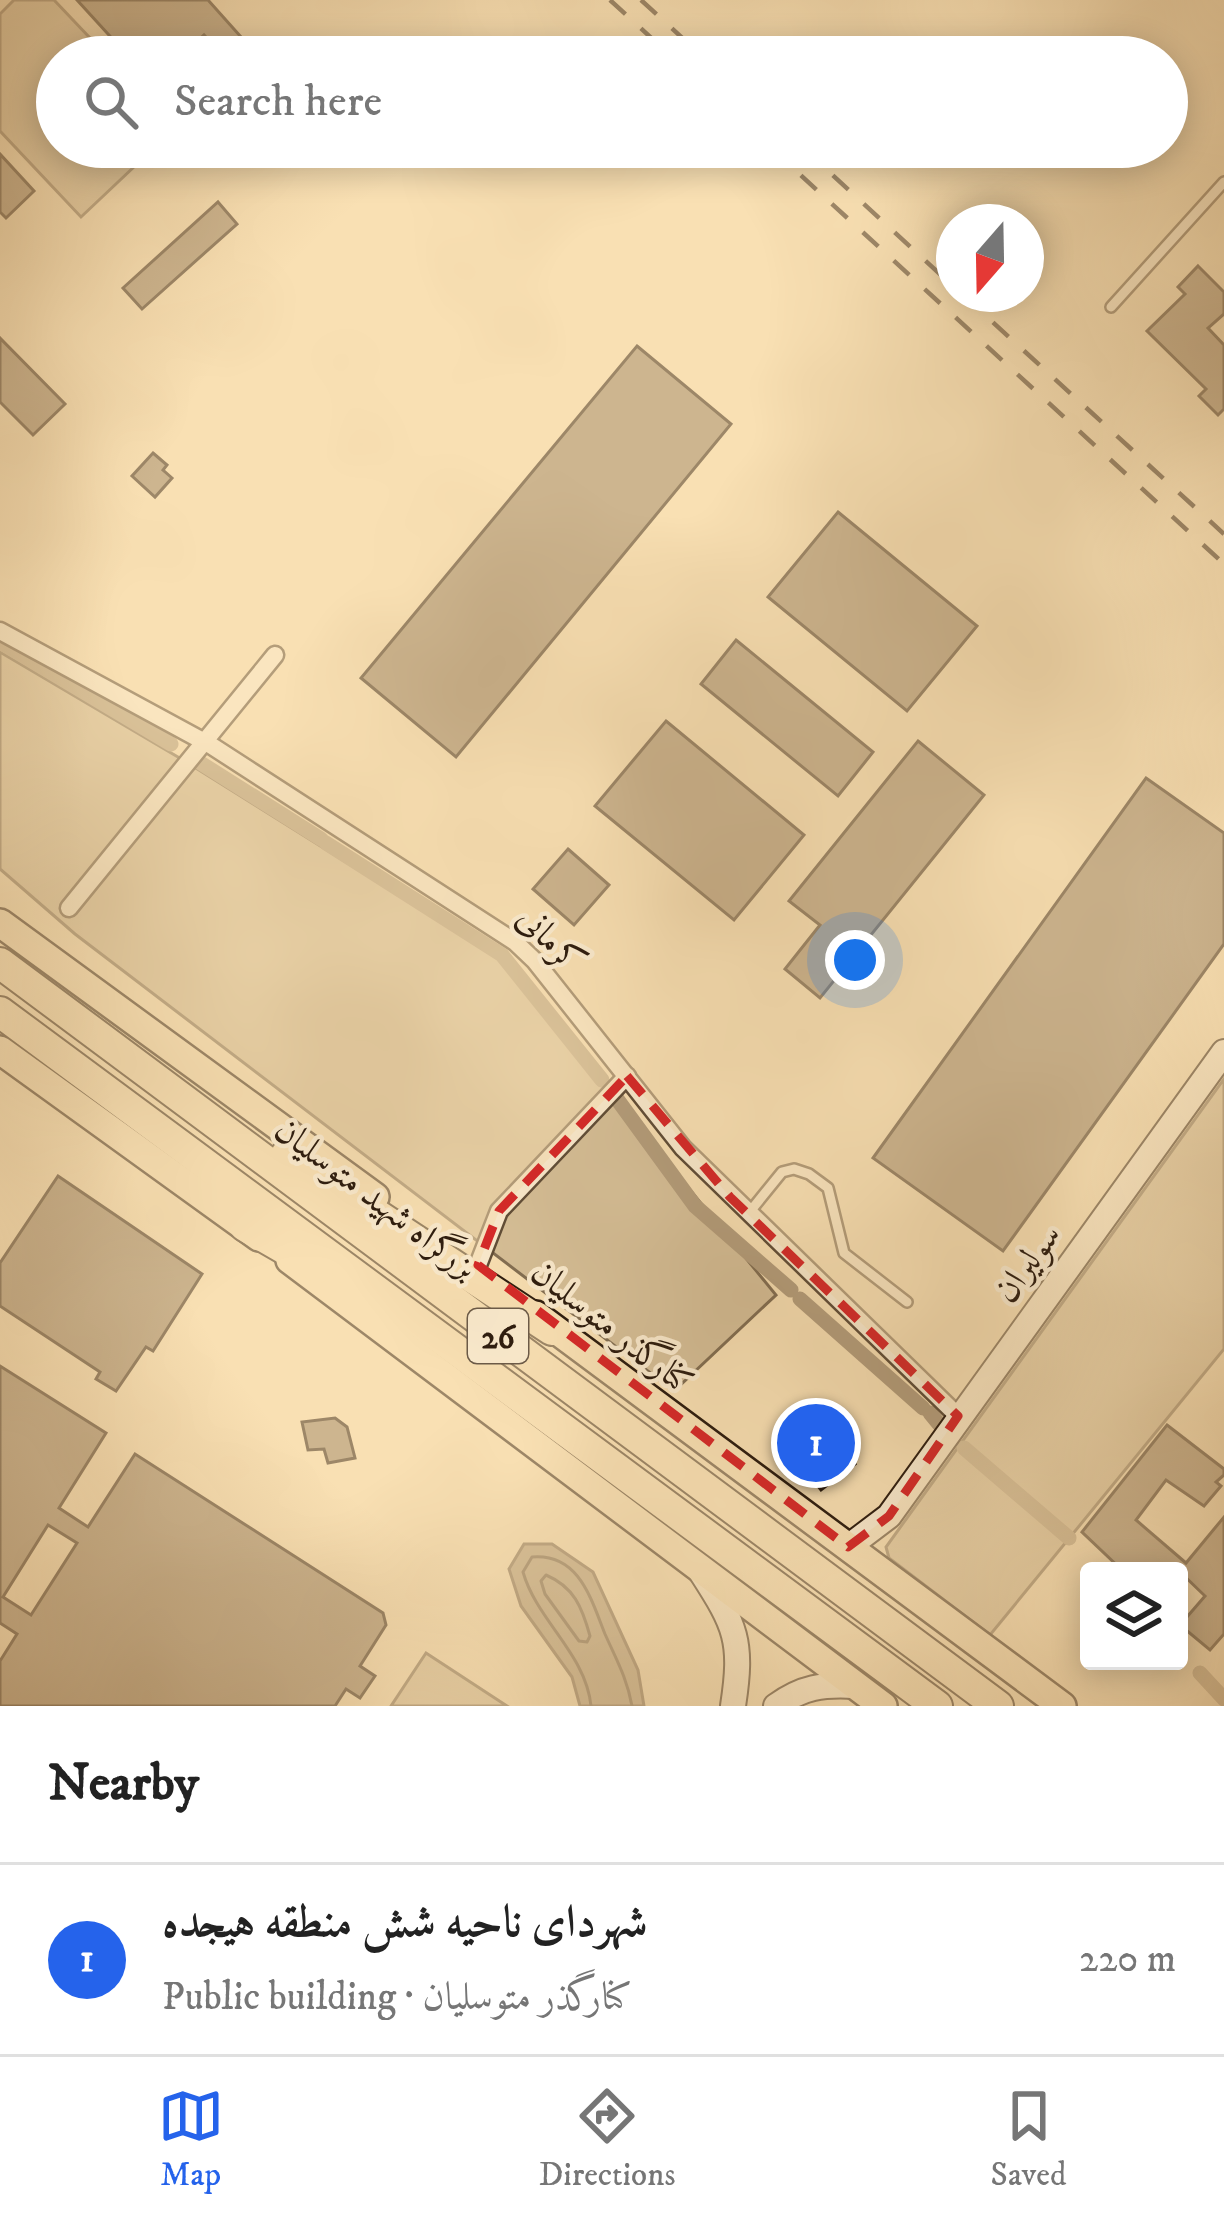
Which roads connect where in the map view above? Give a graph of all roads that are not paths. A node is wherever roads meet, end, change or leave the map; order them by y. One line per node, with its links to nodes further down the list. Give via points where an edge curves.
1 (1224, 182): 2 (lane)
2 (1111, 307)
3 (0, 631): 5 (street, کرمانی)
4 (275, 656): 5 (street)
5 (204, 742): 6 (street); 13 (street, کرمانی, via 492,924 536,961)
6 (69, 908)
7 (0, 923): 16 (main road, کنارگذر متوسلیان)
8 (0, 963): 12 (highway, بزرگراه شهید متوسلیان / 26)
9 (0, 1012): 19 (highway, بزرگراه شهید متوسلیان / 26)
10 (0, 1050): 15 (main road)
11 (1224, 1052): 20 (main road, سولیران)
12 (142, 1070): 18 (highway, via 223,1111); 30 (highway, بزرگراه شهید متوسلیان / 26)
13 (627, 1076): 14 (street, کرمانی); 16 (street, via 499,1211)
14 (748, 1214): 17 (lane, via 782,1172 808,1174 828,1188 844,1252); 20 (street, کرمانی)
15 (245, 1226): 19 (highway); 23 (main road)
16 (478, 1265): 18 (main road, کنارگذر متوسلیان)
17 (907, 1302)
18 (552, 1330): 22 (main road, کنارگذر متوسلیان)
19 (433, 1332): 29 (highway, بزرگراه شهید متوسلیان / 26)
20 (958, 1416): 21 (main road, سولیران)
21 (890, 1516): 22 (main road); 24 (main road, via 878,1556)
22 (848, 1547): 24 (main road, کنارگذر متوسلیان)
23 (700, 1570): 25 (main road); 26 (main road, via 730,1618 740,1660)
24 (882, 1572): 31 (main road, کنارگذر متوسلیان)
25 (855, 1686): 27 (main road, via 820,1684); 28 (main road)
26 (733, 1706)
27 (776, 1706)
28 (883, 1706)
29 (937, 1706)
30 (998, 1706)
31 (1062, 1706)

